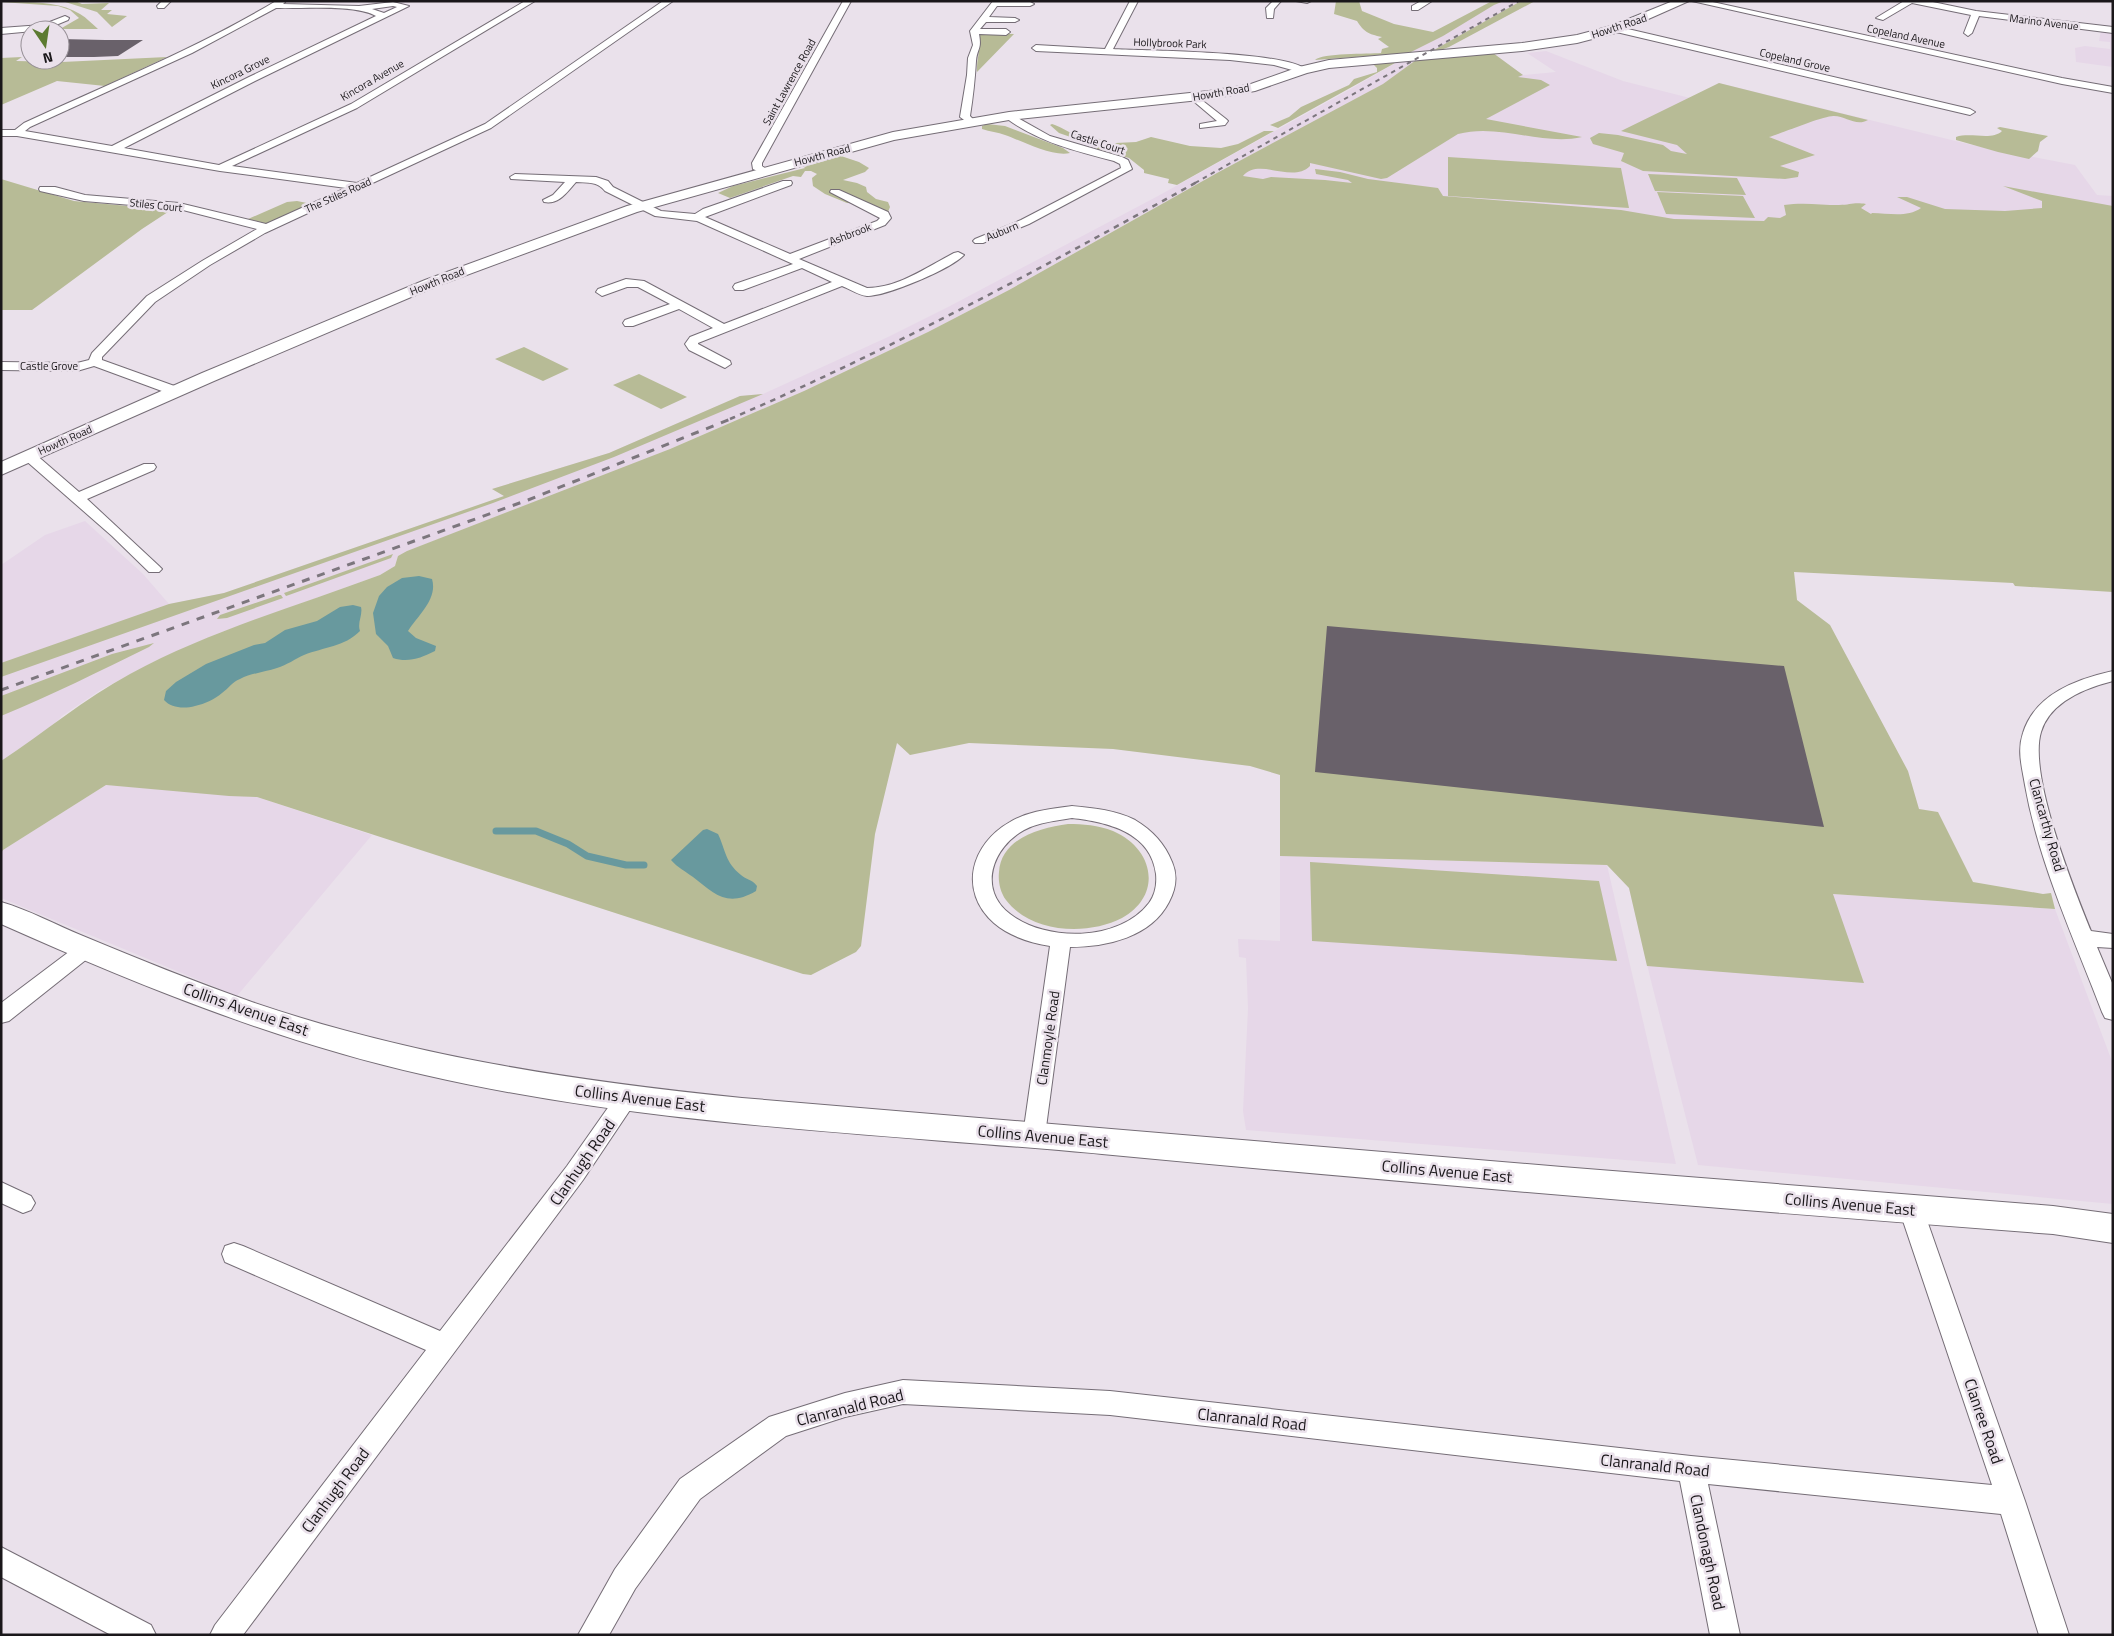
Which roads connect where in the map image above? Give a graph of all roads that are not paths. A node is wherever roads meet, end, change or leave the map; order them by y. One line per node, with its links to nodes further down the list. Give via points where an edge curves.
1 (531, 1): 45 (street, Kincora Avenue, via 354,106)
2 (669, 1): 50 (street, The Stiles Road, via 495,122)
3 (847, 1): 46 (street, Saint Lawrence Road, via 757,163 757,167)
4 (1134, 1): 34 (street)
5 (1277, 1): 18 (street, via 1270,8)
6 (1428, 1): 15 (street)
7 (1684, 1): 27 (main road, Howth Road)
8 (1696, 1): 36 (street, Copeland Avenue)
9 (1910, 1): 20 (street)
10 (1914, 1): 17 (street)
11 (997, 2): 13 (street); 22 (street)
12 (279, 4): 14 (street, Kincora Grove); 26 (street)
13 (1030, 4)
14 (357, 8): 21 (street, Kincora Grove, via 378,11); 21 (street, Kincora Grove, via 393,4 406,6)
15 (1415, 8)
16 (2014, 8): 23 (street)
17 (1976, 13): 23 (street); 32 (street, via 1977,25)
18 (1270, 16)
19 (65, 18): 29 (street, via 44,27)
20 (1880, 18)
21 (379, 19): 44 (street, Kincora Grove)
22 (984, 19): 24 (street); 30 (street)
23 (2022, 19): 28 (street)
24 (1015, 20)
25 (228, 21): 26 (street)
26 (247, 22): 43 (street, via 26,125)
27 (1615, 29): 35 (main road, Howth Road, via 1577,39 1522,47 1340,63); 38 (street, Copeland Grove)
28 (2113, 30)
29 (2, 31)
30 (974, 31): 31 (street); 40 (street, via 977,45 965,108 965,117)
31 (1006, 32)
32 (1968, 33)
33 (1036, 48): 34 (street, Hollybrook Park)
34 (1108, 51): 35 (street, Hollybrook Park, via 1230,57 1275,62)
35 (1303, 70): 37 (main road, Howth Road, via 1244,89)
36 (2113, 90)
37 (1194, 97): 39 (main road, Howth Road); 41 (street, via 1222,121)
38 (1970, 112)
39 (1009, 116): 40 (main road, Howth Road); 58 (street, Castle Court, via 1052,140 1118,160 1127,169)
40 (971, 122): 46 (main road, Howth Road, via 893,136)
41 (1202, 126)
42 (1, 133): 43 (street)
43 (17, 133): 44 (street)
44 (113, 150): 45 (street)
45 (220, 168): 50 (street)
46 (764, 170): 54 (main road, Howth Road)
47 (515, 177): 48 (street)
48 (573, 179): 53 (street, via 558,197); 54 (street, via 601,181 609,189)
49 (787, 183): 57 (street, via 707,211)
50 (359, 186): 59 (street, The Stiles Road)
51 (44, 189): 59 (street, Stiles Court, via 84,198 179,206)
52 (835, 192): 62 (street, Ashbrook, via 884,214 886,218)
53 (548, 200)
54 (644, 206): 55 (main road, Howth Road); 56 (street)
55 (620, 214): 56 (street); 73 (main road, Howth Road, via 431,283)
56 (670, 216): 57 (street)
57 (699, 218): 62 (street)
58 (1024, 222): 60 (street, Auburn)
59 (267, 228): 70 (street, The Stiles Road, via 151,299 96,356)
60 (979, 241)
61 (958, 255): 64 (street, via 881,292 865,292)
62 (788, 259): 63 (street)
63 (801, 265): 64 (street); 65 (street)
64 (841, 282): 69 (street)
65 (739, 288)
66 (602, 292): 67 (street, via 626,283 640,283)
67 (680, 305): 68 (street); 69 (street)
68 (629, 323)
69 (722, 328): 71 (street, via 691,344)
70 (95, 362): 72 (street, Castle Grove, via 77,367); 73 (street)
71 (725, 364)
72 (1, 366)
73 (175, 391): 74 (main road, Howth Road)
74 (29, 456): 76 (main road, Howth Road); 77 (street)
75 (149, 467): 77 (street)
76 (1, 469)
77 (77, 498): 78 (street)
78 (154, 569)
79 (2113, 676): 81 (street, Clancarthy Road, via 2067,691 2050,704 2036,724 2029,746 2040,811 2056,865)
80 (1, 912): 84 (main road, Collins Avenue East)
81 (2084, 938): 83 (street); 85 (street, Clancarthy Road)
82 (1061, 941): 82 (street, via 1030,934 1005,920 988,902 981,881 984,860 996,841 1017,826 1043,816 1072,812 1101,815 1127,824 1149,839 1163,857 1167,878 1162,899 1146,918 1122,932 1093,941); 88 (street, Clanmoyle Road)
83 (2113, 941)
84 (84, 950): 86 (street); 87 (main road, Collins Avenue East, via 220,1002 360,1047 483,1075)
85 (2113, 1012)
86 (1, 1015)
87 (627, 1098): 88 (main road, Collins Avenue East, via 773,1114); 94 (street, Clanhugh Road)
88 (1034, 1135): 91 (main road, Collins Avenue East, via 1323,1162)
89 (1, 1192): 90 (street)
90 (23, 1203)
91 (1910, 1209): 92 (main road, Collins Avenue East, via 2053,1220); 96 (street, Clanree Road)
92 (2113, 1229)
93 (234, 1254): 94 (street)
94 (446, 1346): 99 (street, Clanhugh Road)
95 (1690, 1469): 96 (street, Clanranald Road); 100 (street, Clanranald Road, via 1110,1403 903,1392 845,1405 778,1426 690,1489 625,1579); 101 (street, Clandonagh Road)
96 (2011, 1501): 102 (street, Clanree Road)
97 (1, 1561): 98 (street)
98 (141, 1635)
99 (225, 1635)
100 (593, 1635)
101 (1725, 1635)
102 (2054, 1635)

